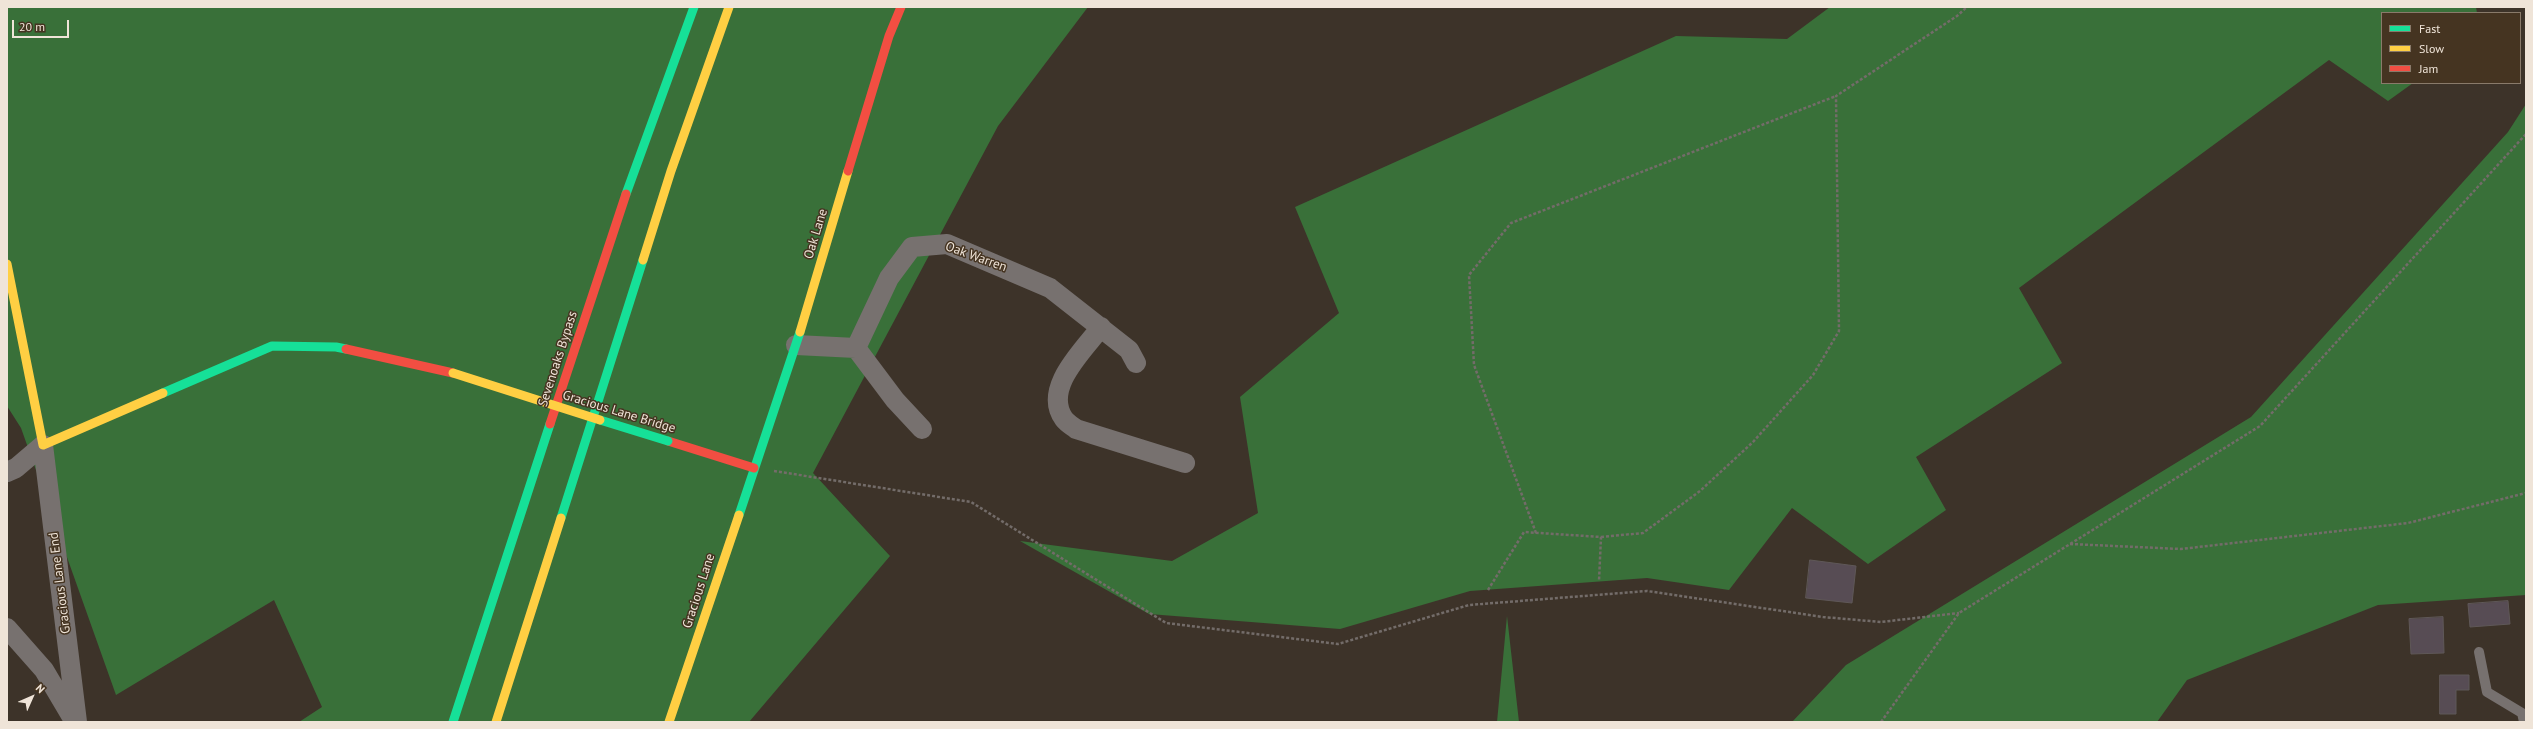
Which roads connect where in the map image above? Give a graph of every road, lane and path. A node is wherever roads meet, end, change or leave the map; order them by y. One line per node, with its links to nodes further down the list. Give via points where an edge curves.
1 (694, 7): 27 (main road, Sevenoaks Bypass, via 633,171)
2 (729, 7): 28 (main road, via 669,178)
3 (901, 7): 9 (main road, Oak Lane, via 889,36)
4 (1967, 7): 5 (path)
5 (1836, 96): 18 (path, via 1511,223 1469,275 1474,365); 19 (path, via 1839,330 1813,374 1752,442 1700,491 1643,533)
6 (2526, 134): 20 (path, via 2260,426)
7 (7, 264): 13 (main road)
8 (1101, 327): 10 (street, Oak Warren, via 1050,288 946,244 912,247 889,278); 11 (street, Oak Warren, via 1129,350); 14 (street, via 1063,380 1058,393 1064,419 1076,429)
9 (796, 345): 10 (street); 15 (main road, Oak Lane)
10 (856, 348): 12 (street, via 895,400)
11 (1136, 363)
12 (922, 428)
13 (43, 445): 15 (main road, Gracious Lane Bridge, bridge, via 272,346 336,347 453,373); 16 (street, via 16,468); 26 (street, Gracious Lane End)
14 (1185, 463)
15 (754, 468): 23 (path, via 972,502 1166,623 1338,644 1469,605 1647,591 1823,617 1881,622); 29 (main road, Gracious Lane)
16 (7, 472)
17 (2526, 493): 20 (path, via 2408,523 2181,550)
18 (1536, 532): 19 (path); 22 (path, via 1524,532)
19 (1601, 537): 21 (path)
20 (2069, 544): 23 (path)
21 (1599, 581)
22 (1488, 590)
23 (1959, 613): 30 (path)
24 (7, 628): 26 (street, via 44,670)
25 (2479, 652): 31 (lane, via 2487,692 2522,713)
26 (76, 722)
27 (453, 722)
28 (496, 722)
29 (669, 722)
30 (1881, 722)
31 (2524, 722)

